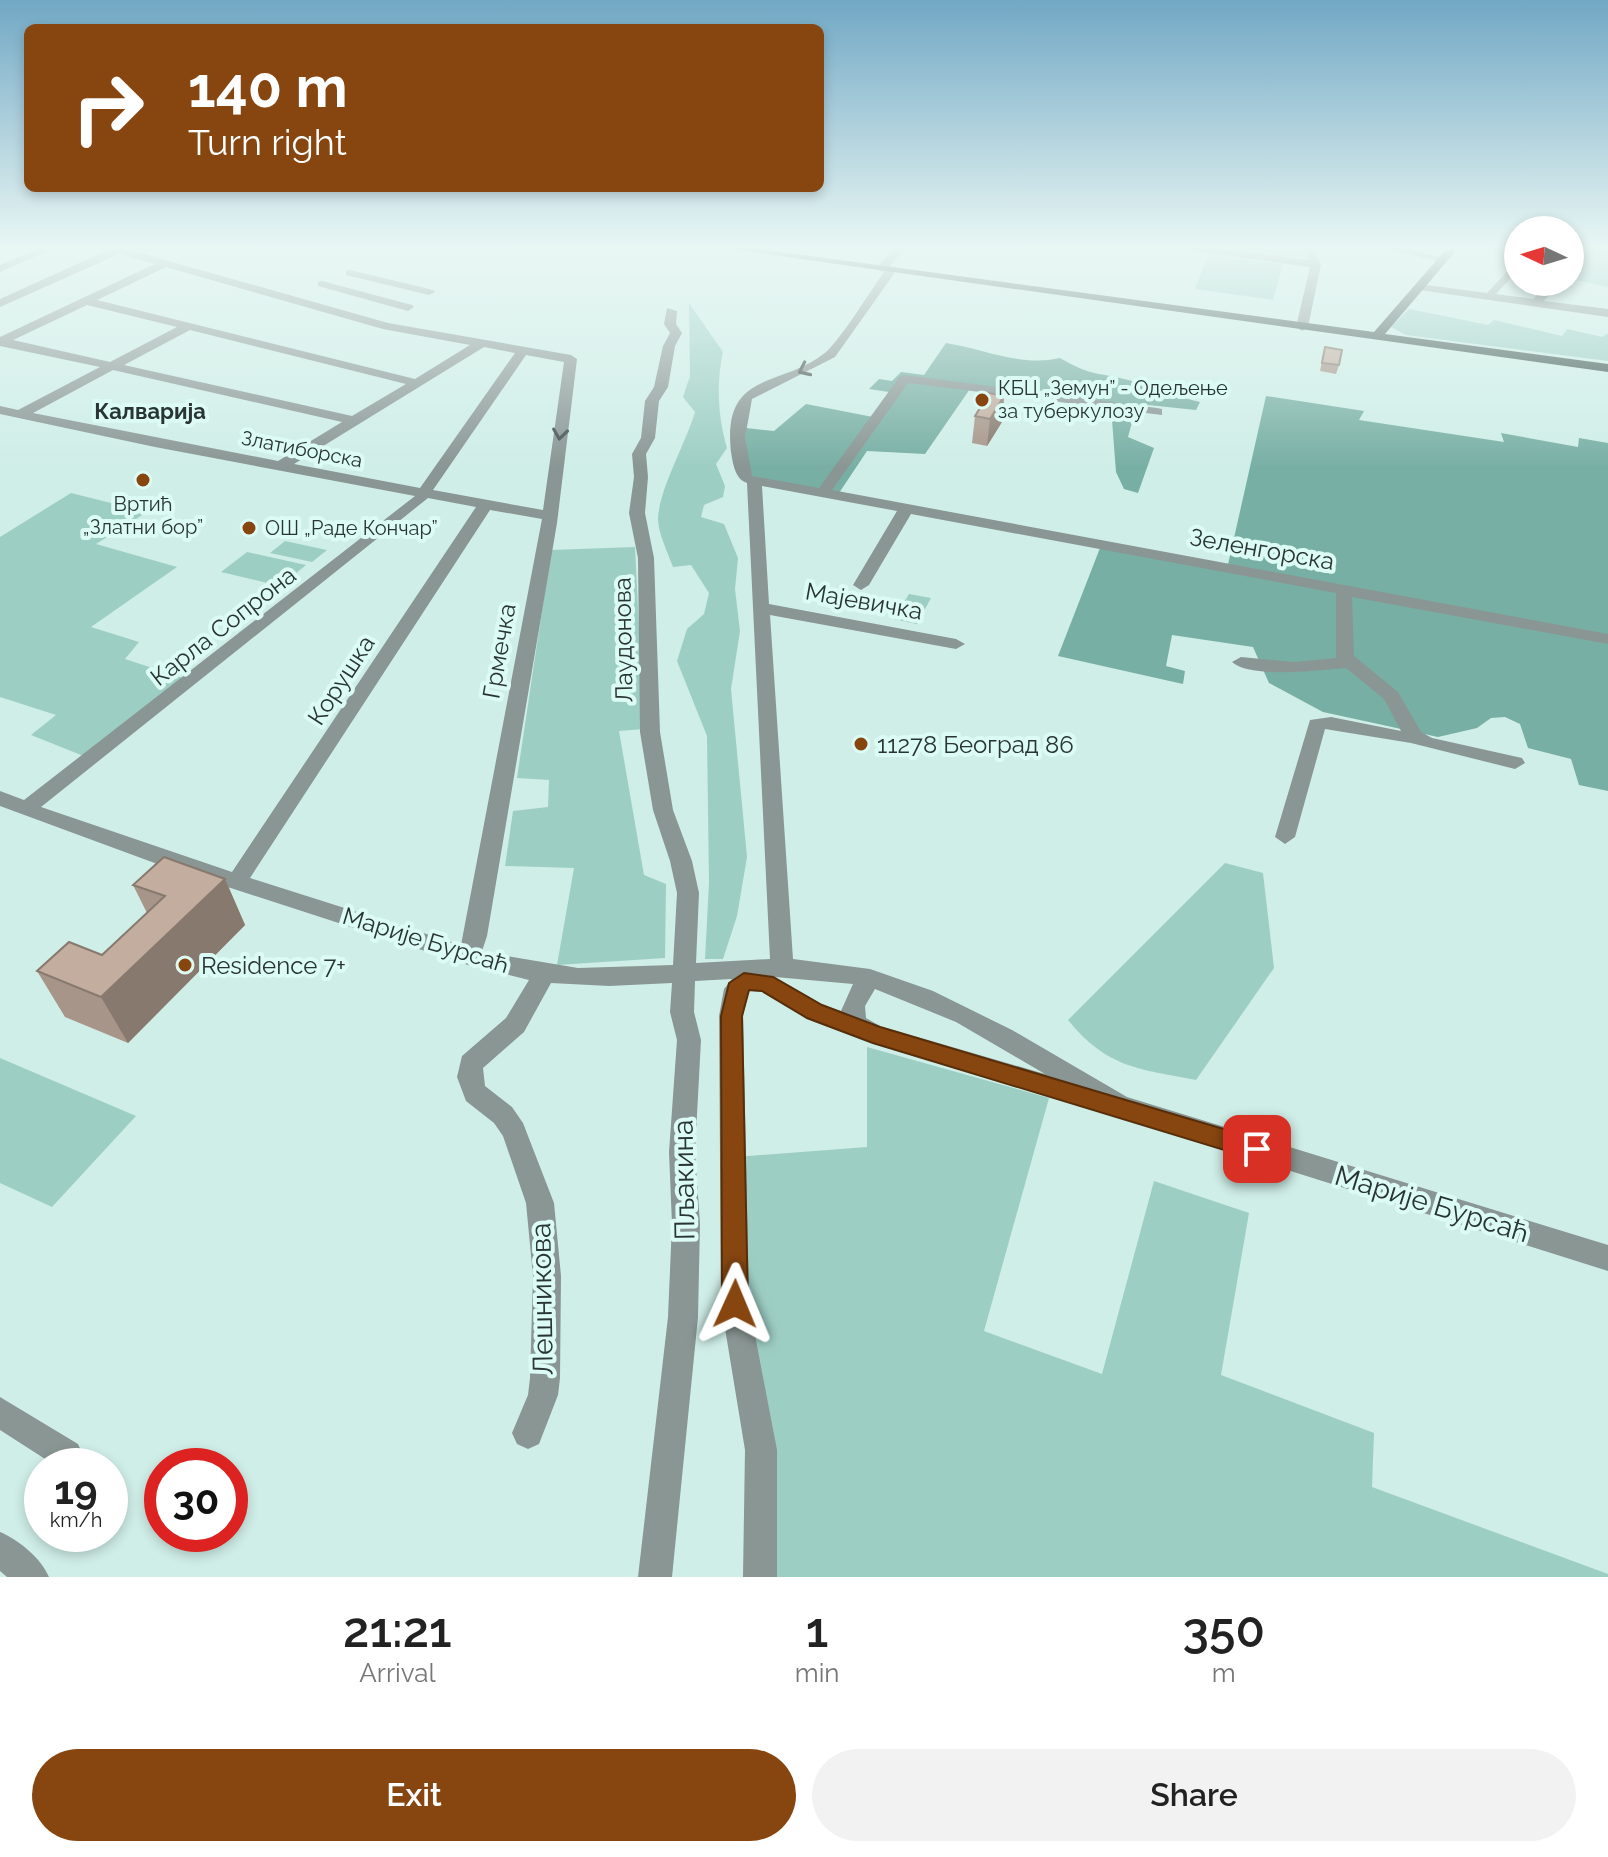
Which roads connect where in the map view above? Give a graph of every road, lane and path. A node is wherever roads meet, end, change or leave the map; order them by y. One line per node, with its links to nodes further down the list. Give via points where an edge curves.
1 (47, 320): 16 (street)
2 (163, 320): 13 (street)
3 (365, 320): 12 (street)
4 (388, 320): 12 (street)
5 (670, 320): 50 (street, Лаудонова, via 676,333 639,454 637,513 646,558 650,732 663,810 688,893)
6 (854, 320): 28 (street, one-way to 28, via 831,354 755,392 742,404 741,471)
7 (1248, 320): 14 (main road)
8 (1304, 320): 14 (street)
9 (1385, 320): 15 (main road)
10 (1390, 320): 15 (main road)
11 (1397, 320): 18 (main road, via 1406,332)
12 (381, 324): 17 (street)
13 (189, 326): 20 (street); 22 (street)
14 (1302, 327): 15 (main road)
15 (1371, 336): 18 (main road)
16 (0, 342): 20 (street)
17 (480, 344): 19 (street); 22 (street)
18 (1453, 347): 21 (main road)
19 (522, 351): 29 (street, Карла Сопрона); 33 (street, Грмечка, one-way to 33, via 569,357)
20 (109, 367): 25 (street); 26 (street)
21 (1608, 368)
22 (417, 383): 26 (street)
23 (0, 410): 25 (street, Златиборска)
24 (1157, 412): 30 (street, via 905,379)
25 (20, 414): 27 (street, Златиборска)
26 (354, 421): 27 (street)
27 (281, 466): 29 (street, Златиборска)
28 (754, 483): 30 (street, Зеленгорска); 36 (street)
29 (424, 494): 31 (street, Златиборска); 44 (street, Карла Сопрона)
30 (822, 494): 32 (street, Зеленгорска)
31 (485, 505): 33 (street, Златиборска); 46 (street, Корушка)
32 (906, 509): 34 (street); 35 (street, Зеленгорска)
33 (549, 516): 47 (street, Грмечка)
34 (861, 585)
35 (1344, 588): 37 (street, Зеленгорска); 40 (street, via 1344,655)
36 (762, 608): 38 (street, Мајевичка); 48 (street)
37 (1608, 639)
38 (956, 644)
39 (1241, 662): 40 (street, via 1287,667)
40 (1349, 662): 41 (street, via 1391,696)
41 (1413, 736): 42 (street); 45 (street, via 1317,724)
42 (1515, 763)
43 (0, 798): 44 (street, Марије Бурсаћ)
44 (26, 809): 46 (street, Марије Бурсаћ)
45 (1285, 837)
46 (237, 881): 47 (street, Марије Бурсаћ)
47 (469, 954): 49 (street, Марије Бурсаћ)
48 (782, 968): 49 (street, Марије Бурсаћ); 51 (street, Марије Бурсаћ)
49 (545, 974): 56 (street, Лешникова, via 515,1025 471,1063 469,1077 475,1093 514,1131 540,1203 547,1276 545,1378)
50 (684, 974): 60 (street, Пљакина, via 682,1012 689,1040 682,1152 683,1317)
51 (870, 978): 52 (street, via 853,1005); 53 (street, Марије Бурсаћ, via 977,1019)
52 (856, 1025): 53 (street, Марије Бурсаћ); 61 (street, Марије Бурсаћ, via 815,1012 760,981 744,982 736,989 731,1016 735,1304 761,1450)
53 (1119, 1106): 54 (street, Марије Бурсаћ)
54 (1608, 1258)
55 (0, 1412): 57 (street)
56 (528, 1433)
57 (56, 1448)
58 (0, 1549): 59 (street)
59 (32, 1577)
60 (655, 1577)
61 (760, 1577)

